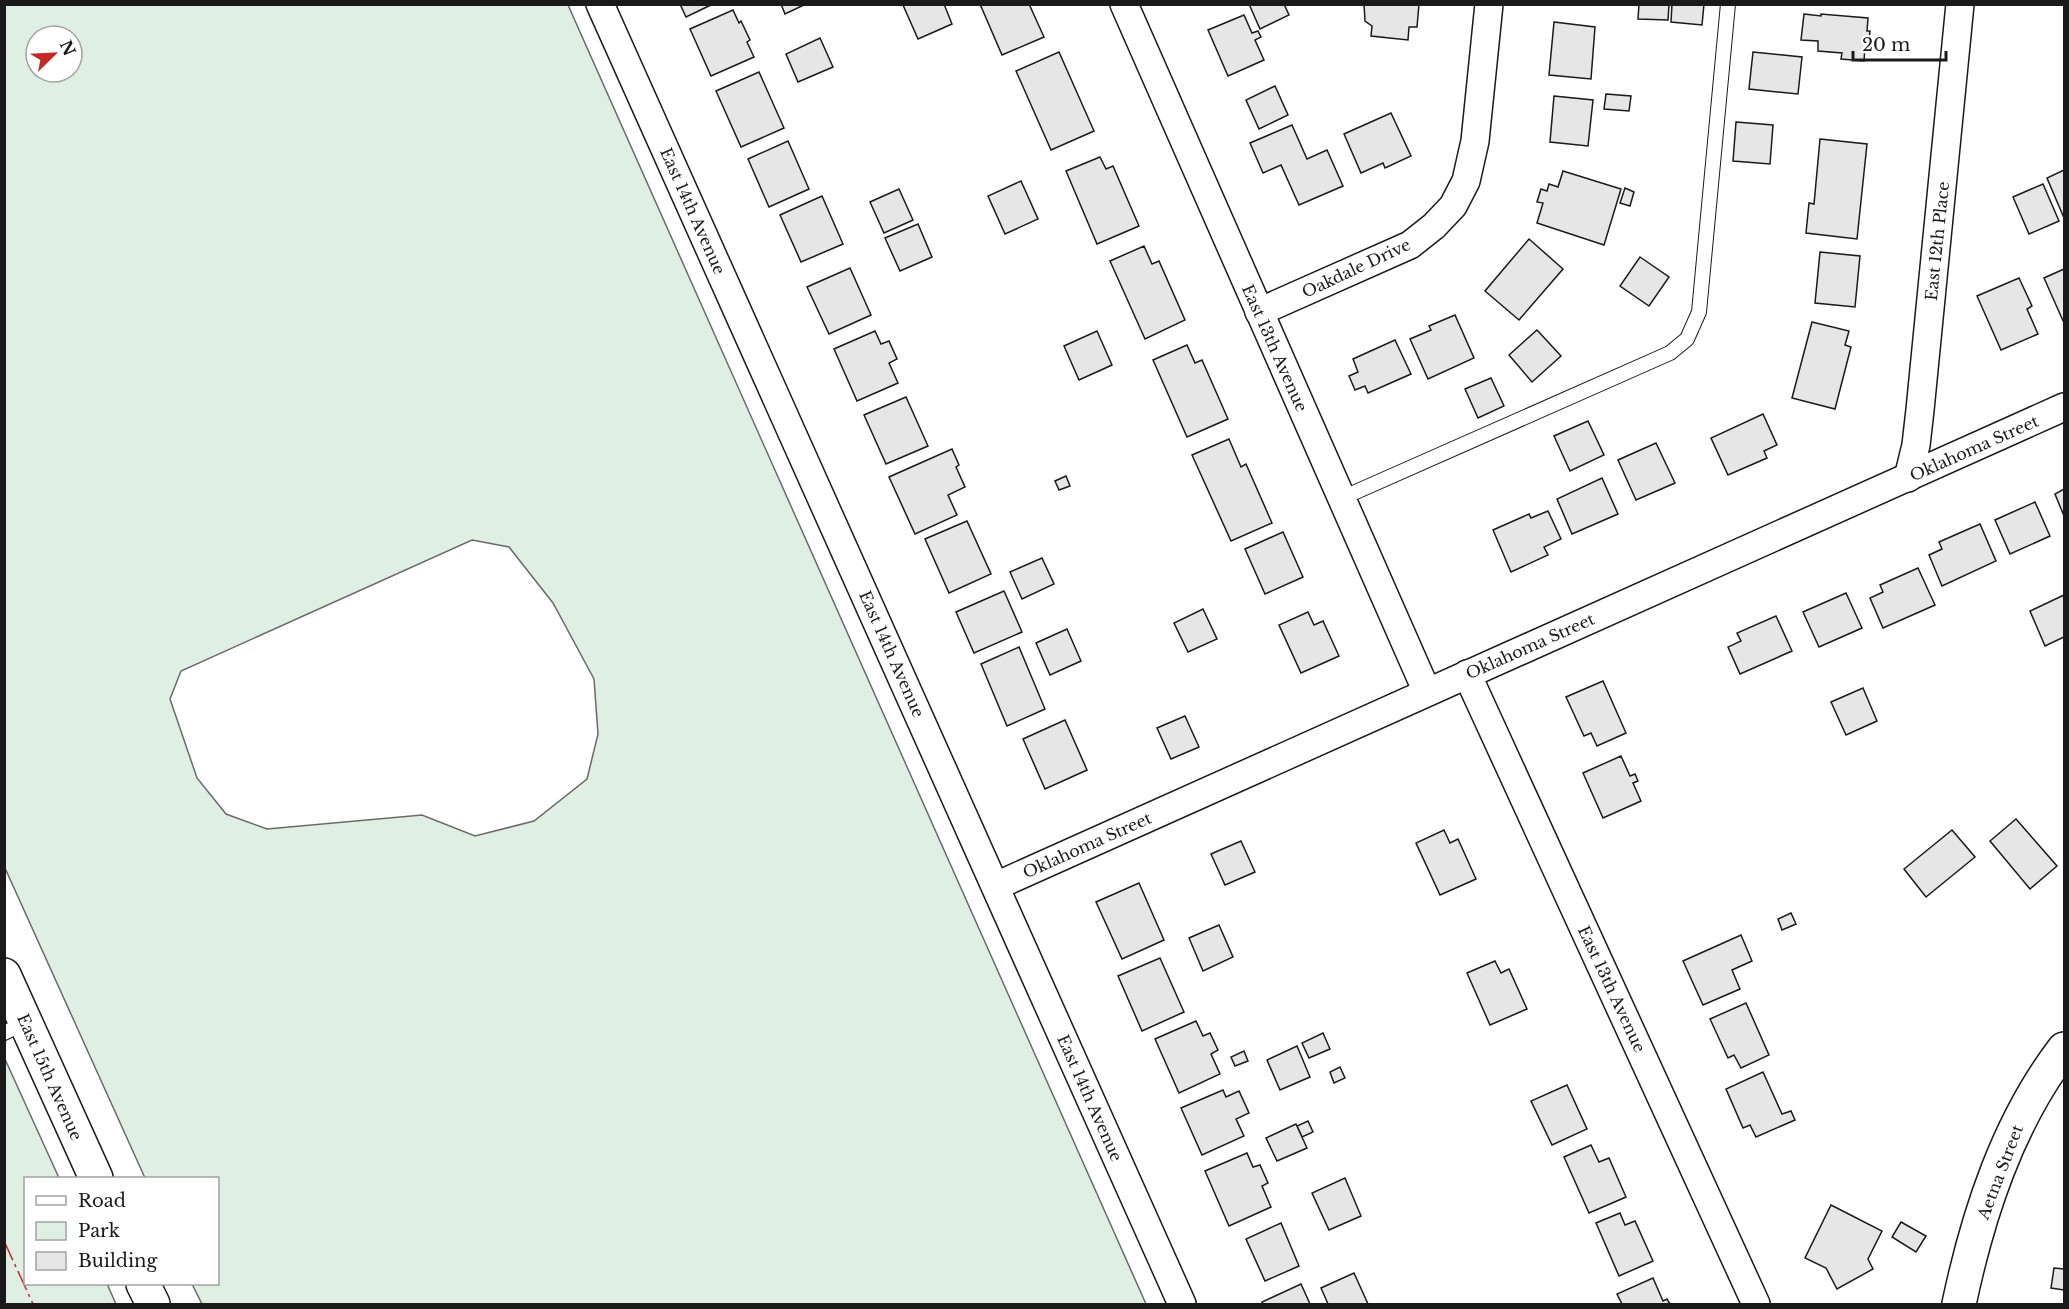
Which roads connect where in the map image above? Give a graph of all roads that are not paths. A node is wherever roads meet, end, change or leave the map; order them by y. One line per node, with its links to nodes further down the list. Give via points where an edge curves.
1 (600, 4): 12 (street, East 14th Avenue)
2 (1124, 4): 6 (street, East 13th Avenue)
3 (1489, 4): 6 (street, Oakdale Drive, via 1473,152 1466,181 1452,206 1410,244)
4 (1728, 4): 9 (lane, via 1699,312 1688,339 1670,353)
5 (1960, 4): 8 (street, East 12th Place, via 1920,410)
6 (1259, 312): 9 (street, East 13th Avenue)
7 (2064, 407): 8 (street, Oklahoma Street)
8 (1908, 478): 10 (street, Oklahoma Street)
9 (1342, 498): 11 (street, East 13th Avenue)
10 (1467, 675): 11 (street, Oklahoma Street); 20 (street, East 13th Avenue)
11 (1427, 692): 12 (street, Oklahoma Street)
12 (996, 886): 19 (street, East 14th Avenue)
13 (4, 975): 14 (street, East 15th Avenue)
14 (15, 1027): 16 (street, East 15th Avenue)
15 (2064, 1049): 21 (street, Aetna Street, via 2021,1118 1991,1185)
16 (95, 1177)
17 (143, 1285): 18 (street)
18 (153, 1305)
19 (1182, 1305)
20 (1756, 1305)
21 (1959, 1305)

